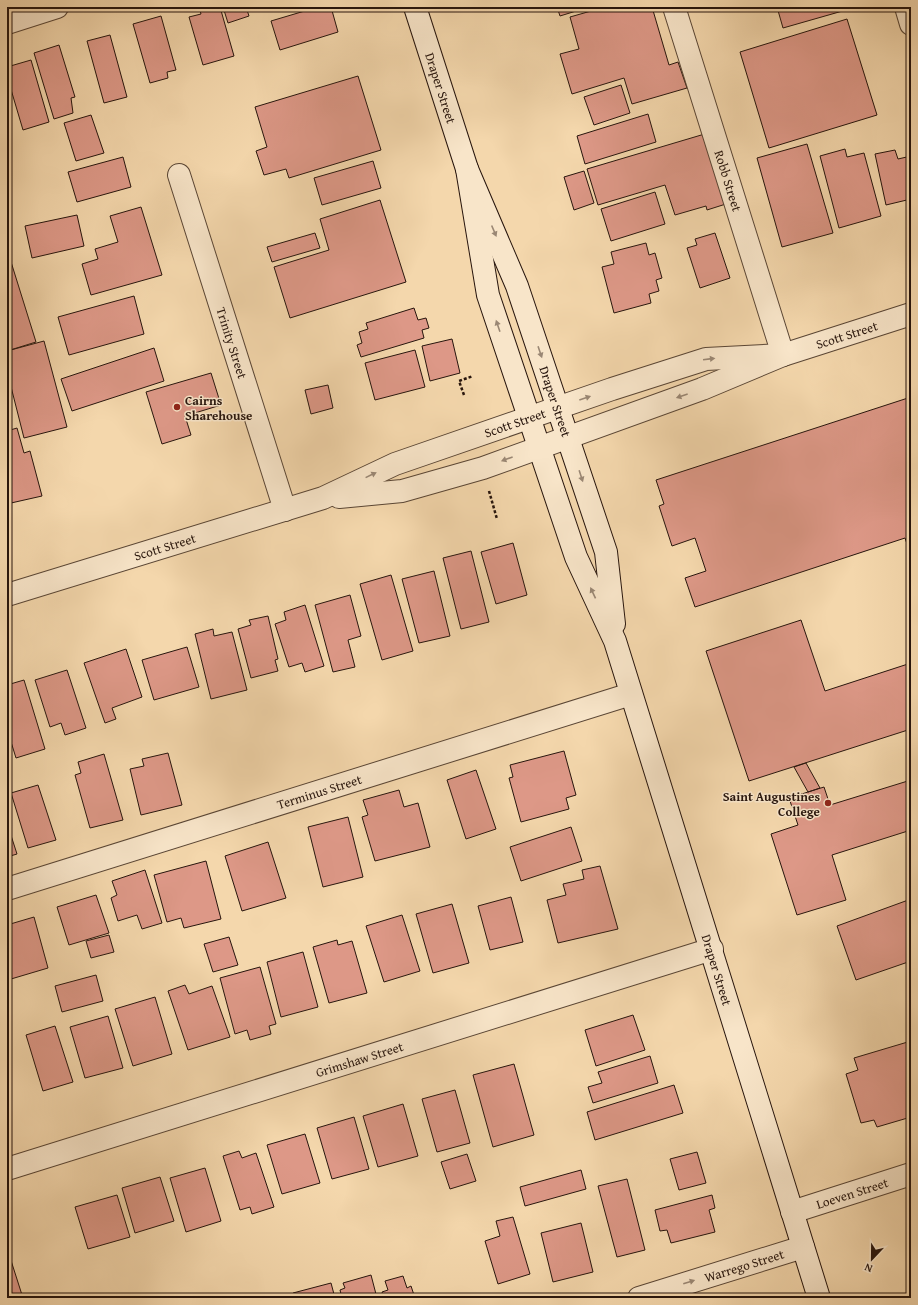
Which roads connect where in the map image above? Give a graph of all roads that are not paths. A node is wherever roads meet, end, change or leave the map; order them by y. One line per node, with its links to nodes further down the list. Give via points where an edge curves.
1 (57, 7): 5 (street)
2 (415, 7): 7 (street, Draper Street)
3 (674, 7): 10 (street, Robb Street)
4 (906, 7): 6 (street)
5 (7, 23)
6 (911, 24)
7 (467, 169): 11 (street, Draper Street, one-way to 11, via 517,286); 12 (street, Draper Street, one-way to 7, via 488,295)
8 (179, 175): 16 (street, Trinity Street)
9 (911, 314): 10 (street, Scott Street)
10 (783, 355): 11 (street, Scott Street, one-way to 10, via 706,359); 13 (street, Scott Street, one-way to 13, via 702,389)
11 (559, 407): 12 (street, Scott Street); 13 (street, Draper Street)
12 (529, 418): 14 (street, Draper Street); 15 (street, Scott Street, one-way to 12, via 395,464)
13 (568, 437): 14 (street, Scott Street); 18 (street, Draper Street, one-way to 18, via 606,552)
14 (539, 448): 15 (street, Scott Street, one-way to 15, via 483,468 402,491); 18 (street, Draper Street, one-way to 14, via 576,557)
15 (323, 498): 16 (street, Scott Street)
16 (285, 510): 17 (street, Scott Street)
17 (7, 595)
18 (615, 641): 19 (street, Draper Street)
19 (630, 694): 20 (street, Terminus Street); 21 (street, Draper Street)
20 (7, 889)
21 (712, 949): 22 (street, Grimshaw Street); 24 (street, Draper Street)
22 (7, 1169)
23 (911, 1174): 24 (street, Loeven Street)
24 (792, 1212): 25 (street, Draper Street)
25 (803, 1247): 26 (street, Warrego Street, one-way to 25); 27 (street, Draper Street)
26 (639, 1298)
27 (819, 1298)

